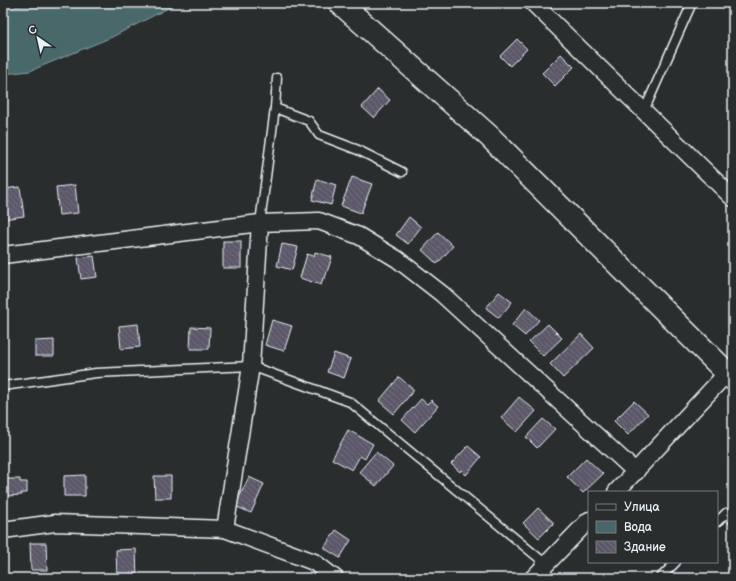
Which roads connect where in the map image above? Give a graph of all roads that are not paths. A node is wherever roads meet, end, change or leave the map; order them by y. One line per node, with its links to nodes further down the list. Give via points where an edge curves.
1 (340, 3): 12 (main road, via 489,136)
2 (534, 3): 6 (street)
3 (692, 3): 6 (lane)
4 (277, 78): 5 (lane)
5 (275, 108): 7 (lane, via 309,121 319,135 358,150); 9 (lane)
6 (644, 111): 8 (street)
7 (402, 172)
8 (733, 198)
9 (260, 223): 10 (street); 11 (street); 14 (street, via 319,221 359,236 397,259 442,294)
10 (3, 255)
11 (251, 366): 13 (lane, via 96,373); 19 (street); 22 (lane, via 350,402)
12 (730, 376): 14 (street)
13 (3, 386)
14 (636, 472): 15 (street)
15 (617, 491)
16 (733, 520): 18 (lane, via 726,513)
17 (588, 521): 22 (street)
18 (718, 521)
19 (225, 529): 20 (street, via 55,523); 23 (street, via 314,562)
20 (3, 530)
21 (675, 563): 25 (lane)
22 (546, 564): 24 (street)
23 (335, 578)
24 (532, 578)
25 (660, 578)

